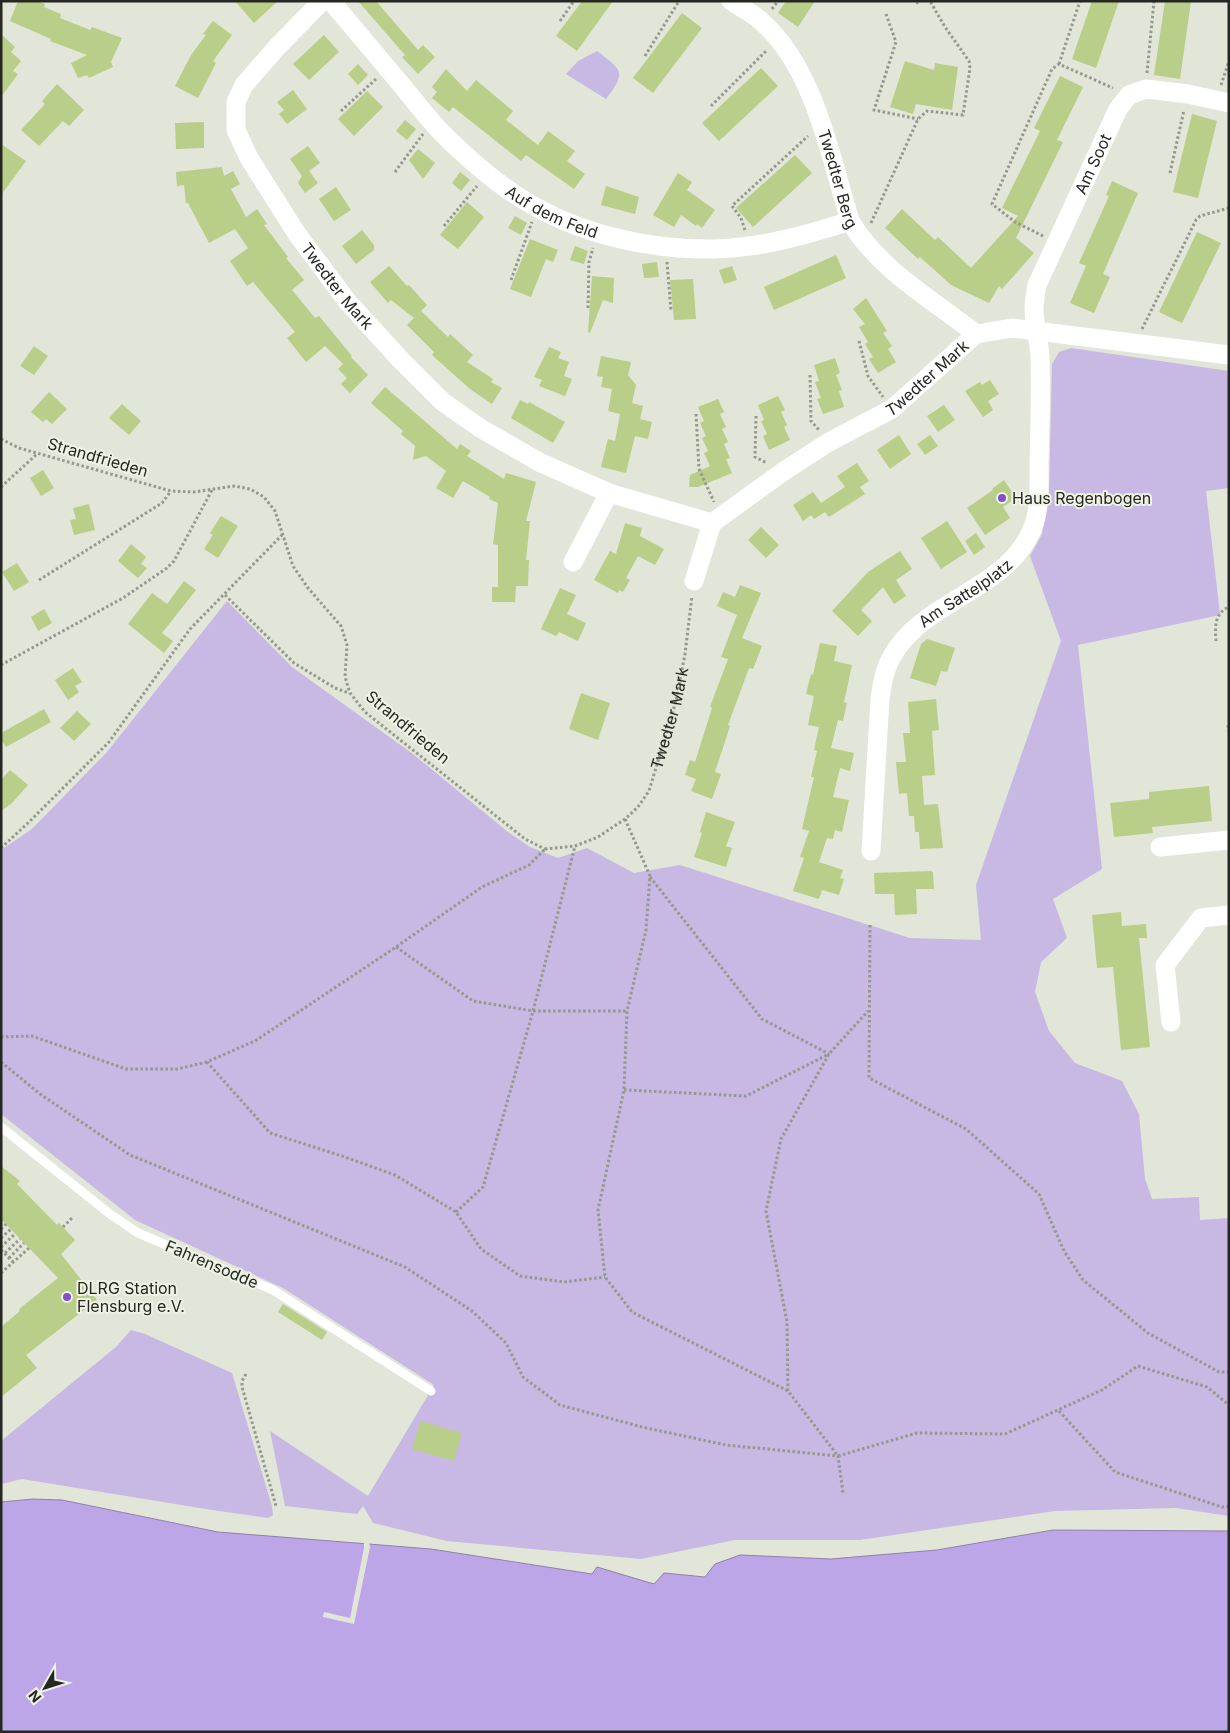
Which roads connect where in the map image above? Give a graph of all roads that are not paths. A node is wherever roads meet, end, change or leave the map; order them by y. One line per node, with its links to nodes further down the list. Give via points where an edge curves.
1 (322, 1): 9 (street, Twedter Mark, via 244,85 236,102 236,130 249,158 297,234 347,300 398,358 443,402 480,428 540,462)
2 (331, 1): 5 (street, Auf dem Feld, via 440,131 486,174 522,200 571,224 619,240 666,247 714,249)
3 (731, 1): 5 (street, Twedter Berg, via 763,23 798,67 821,124)
4 (1222, 101): 6 (street, Am Soot, via 1188,94 1138,92 1118,109 1037,285 1034,307)
5 (854, 228): 7 (street, Twedter Berg, via 873,252 911,287)
6 (1037, 331): 7 (street, Twedter Mark, via 1012,328); 8 (street, Twedter Mark); 15 (street, Am Sattelplatz, via 1040,355 1039,491 1031,533 1007,564 916,626 890,659 880,698)
7 (976, 334): 10 (street, Twedter Mark, via 892,409 829,442)
8 (1229, 355)
9 (609, 493): 10 (street, Twedter Mark); 11 (street)
10 (718, 519): 12 (street)
11 (573, 562)
12 (694, 581)
13 (1229, 840): 14 (street)
14 (1160, 847)
15 (872, 851)
16 (1229, 915): 17 (street, via 1201,918 1165,965)
17 (1171, 1022)
18 (1, 1127): 19 (lane, Fahrensodde, via 138,1233 273,1290)
19 (430, 1391)

